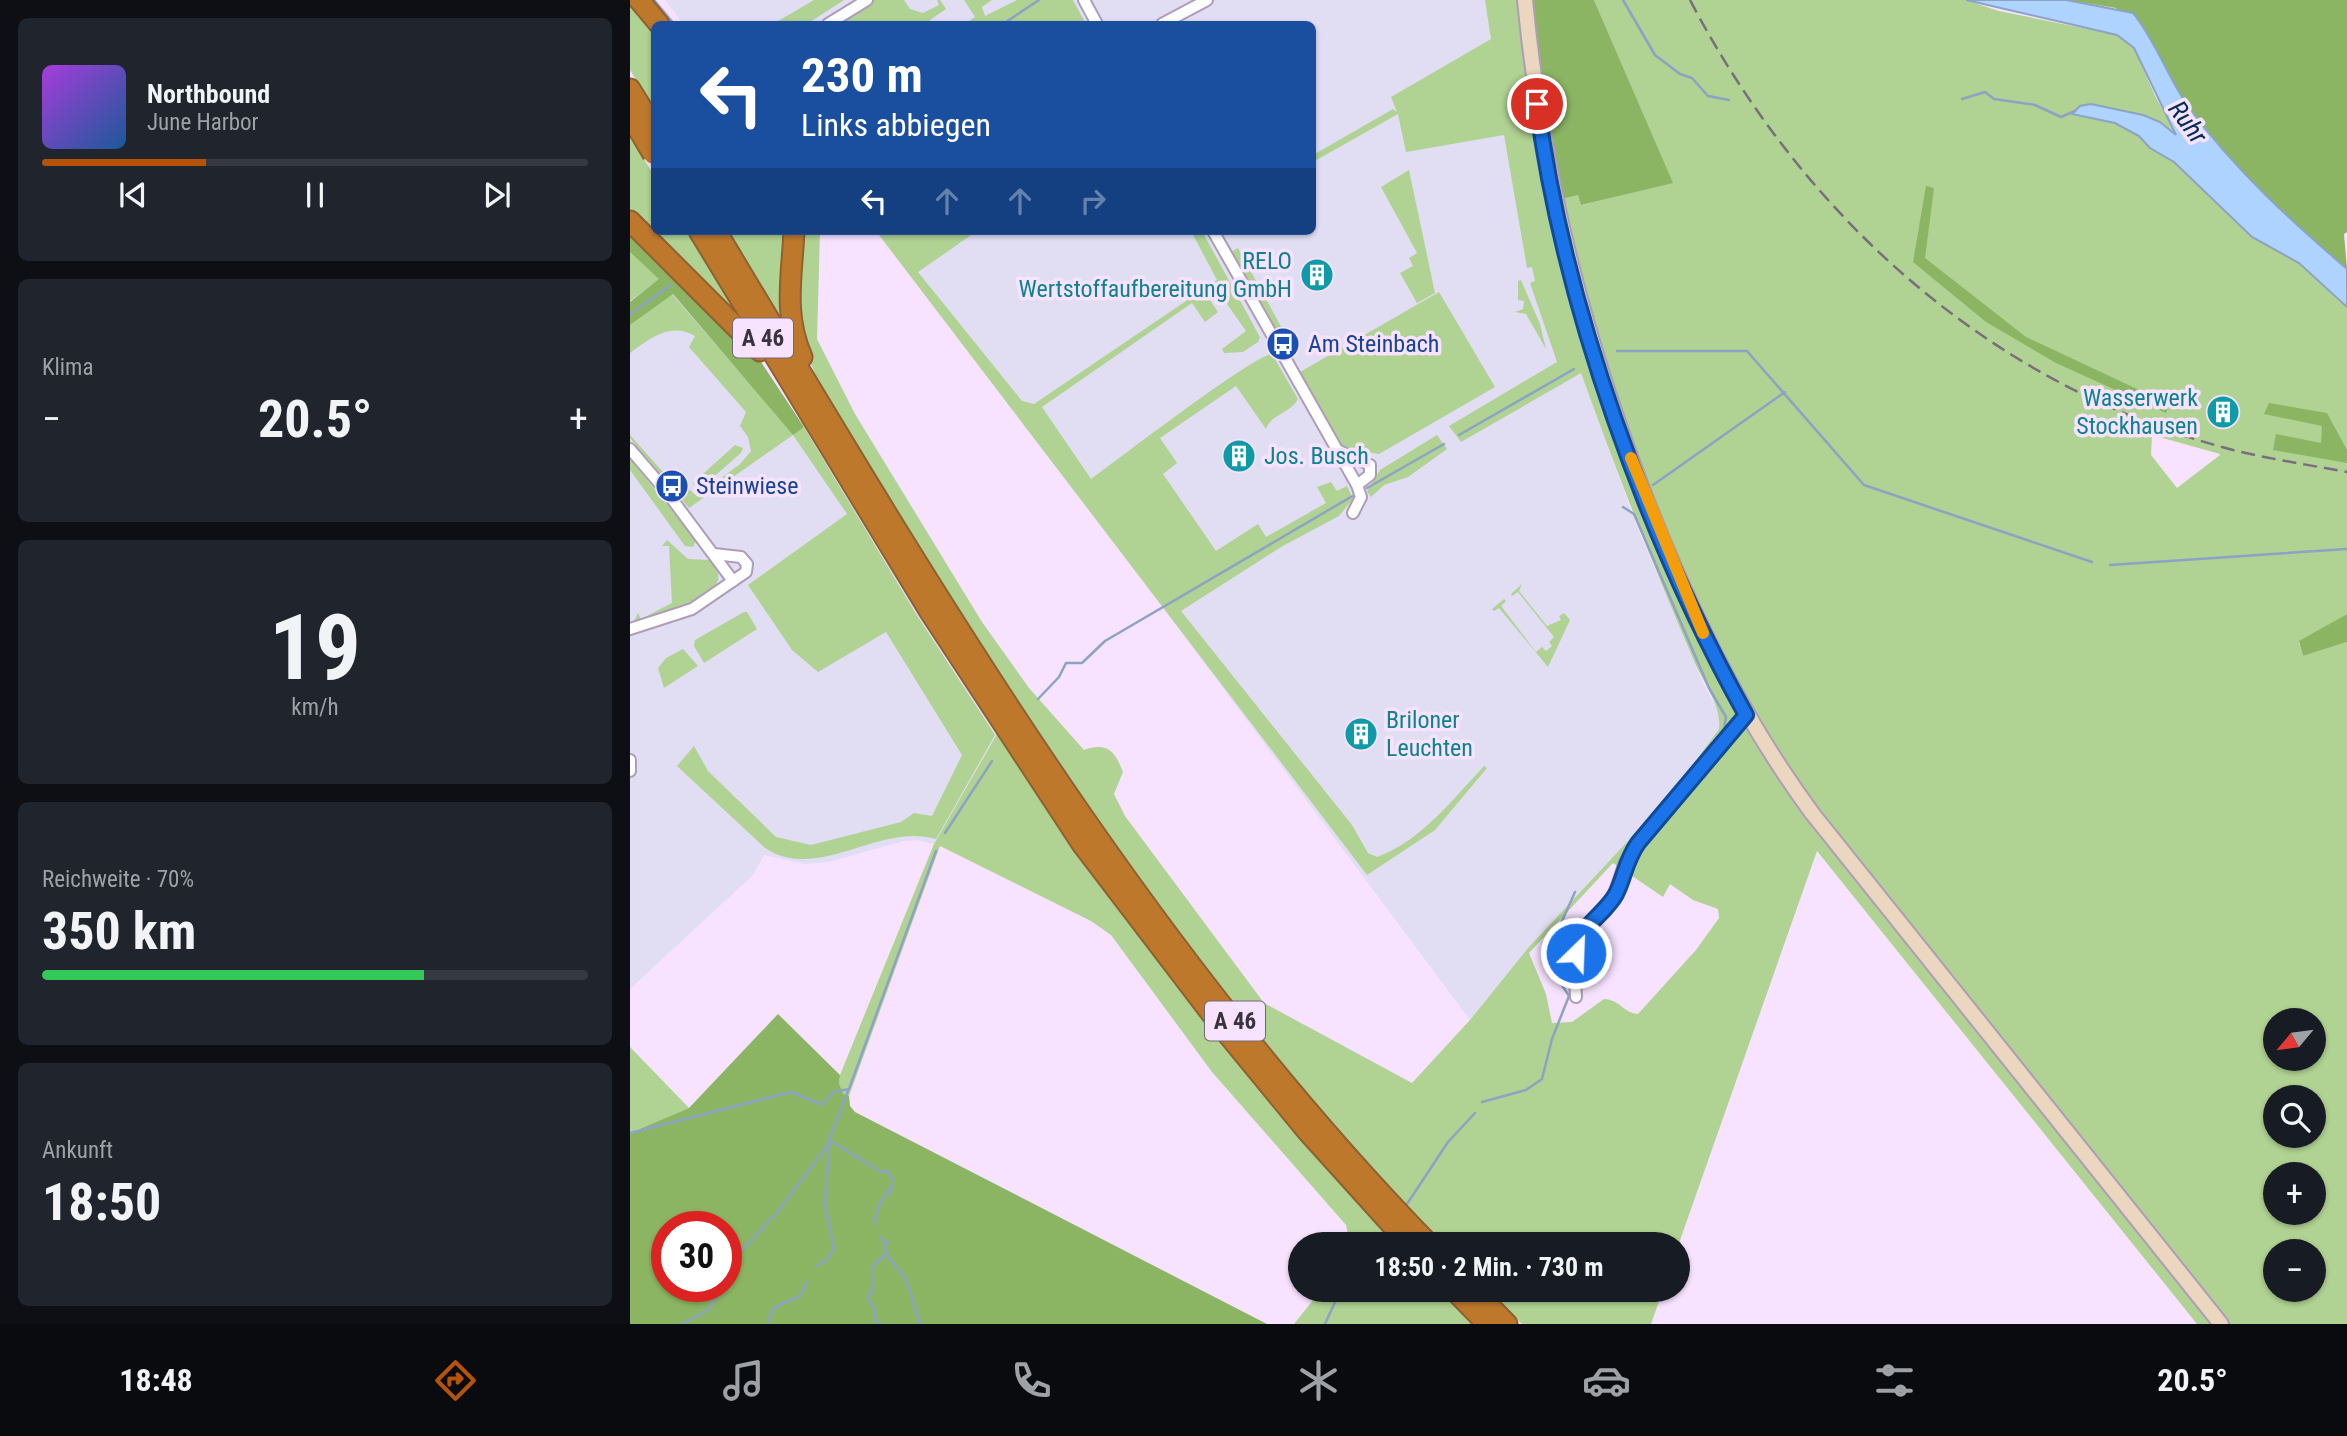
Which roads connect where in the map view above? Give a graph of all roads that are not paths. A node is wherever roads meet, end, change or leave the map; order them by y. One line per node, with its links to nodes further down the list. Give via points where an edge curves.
1 (639, 0): 6 (highway)
2 (867, 0): 7 (street)
3 (1084, 0): 8 (street)
4 (1207, 0): 9 (street)
5 (1525, 0): 29 (main road, via 1542,141 1574,287 1597,365 1670,558)
6 (656, 21)
7 (833, 21)
8 (1095, 21)
9 (1168, 21)
10 (630, 89): 11 (highway)
11 (635, 114): 12 (highway, bridge); 15 (highway, bridge)
12 (651, 126)
13 (651, 130): 14 (street)
14 (630, 144)
15 (651, 149)
16 (630, 221): 21 (highway, via 748,336)
17 (702, 235): 21 (highway, A 46)
18 (718, 235): 21 (highway, A 46)
19 (794, 235): 21 (highway, via 788,294 792,328)
20 (1215, 235): 22 (street)
21 (834, 443): 32 (highway, A 46)
22 (1335, 448): 24 (street); 24 (street, via 1370,465 1370,475)
23 (630, 449): 26 (street)
24 (1357, 485): 25 (street, via 1360,503)
25 (1353, 513)
26 (714, 554): 27 (street); 27 (street, via 745,560 746,572)
27 (733, 581): 28 (street, via 684,612)
28 (630, 629)
29 (1746, 715): 33 (street, via 1638,843 1613,898 1582,931 1574,962); 40 (main road, via 1812,813)
30 (630, 760): 31 (street)
31 (630, 771)
32 (1047, 781): 34 (highway, A 46, via 1220,1025); 35 (highway, A 46, via 1319,1122)
33 (1576, 997)
34 (1398, 1232)
35 (1419, 1232)
36 (1466, 1302): 38 (highway)
37 (1486, 1302): 39 (highway)
38 (1487, 1324)
39 (1507, 1324)
40 (2221, 1324)

